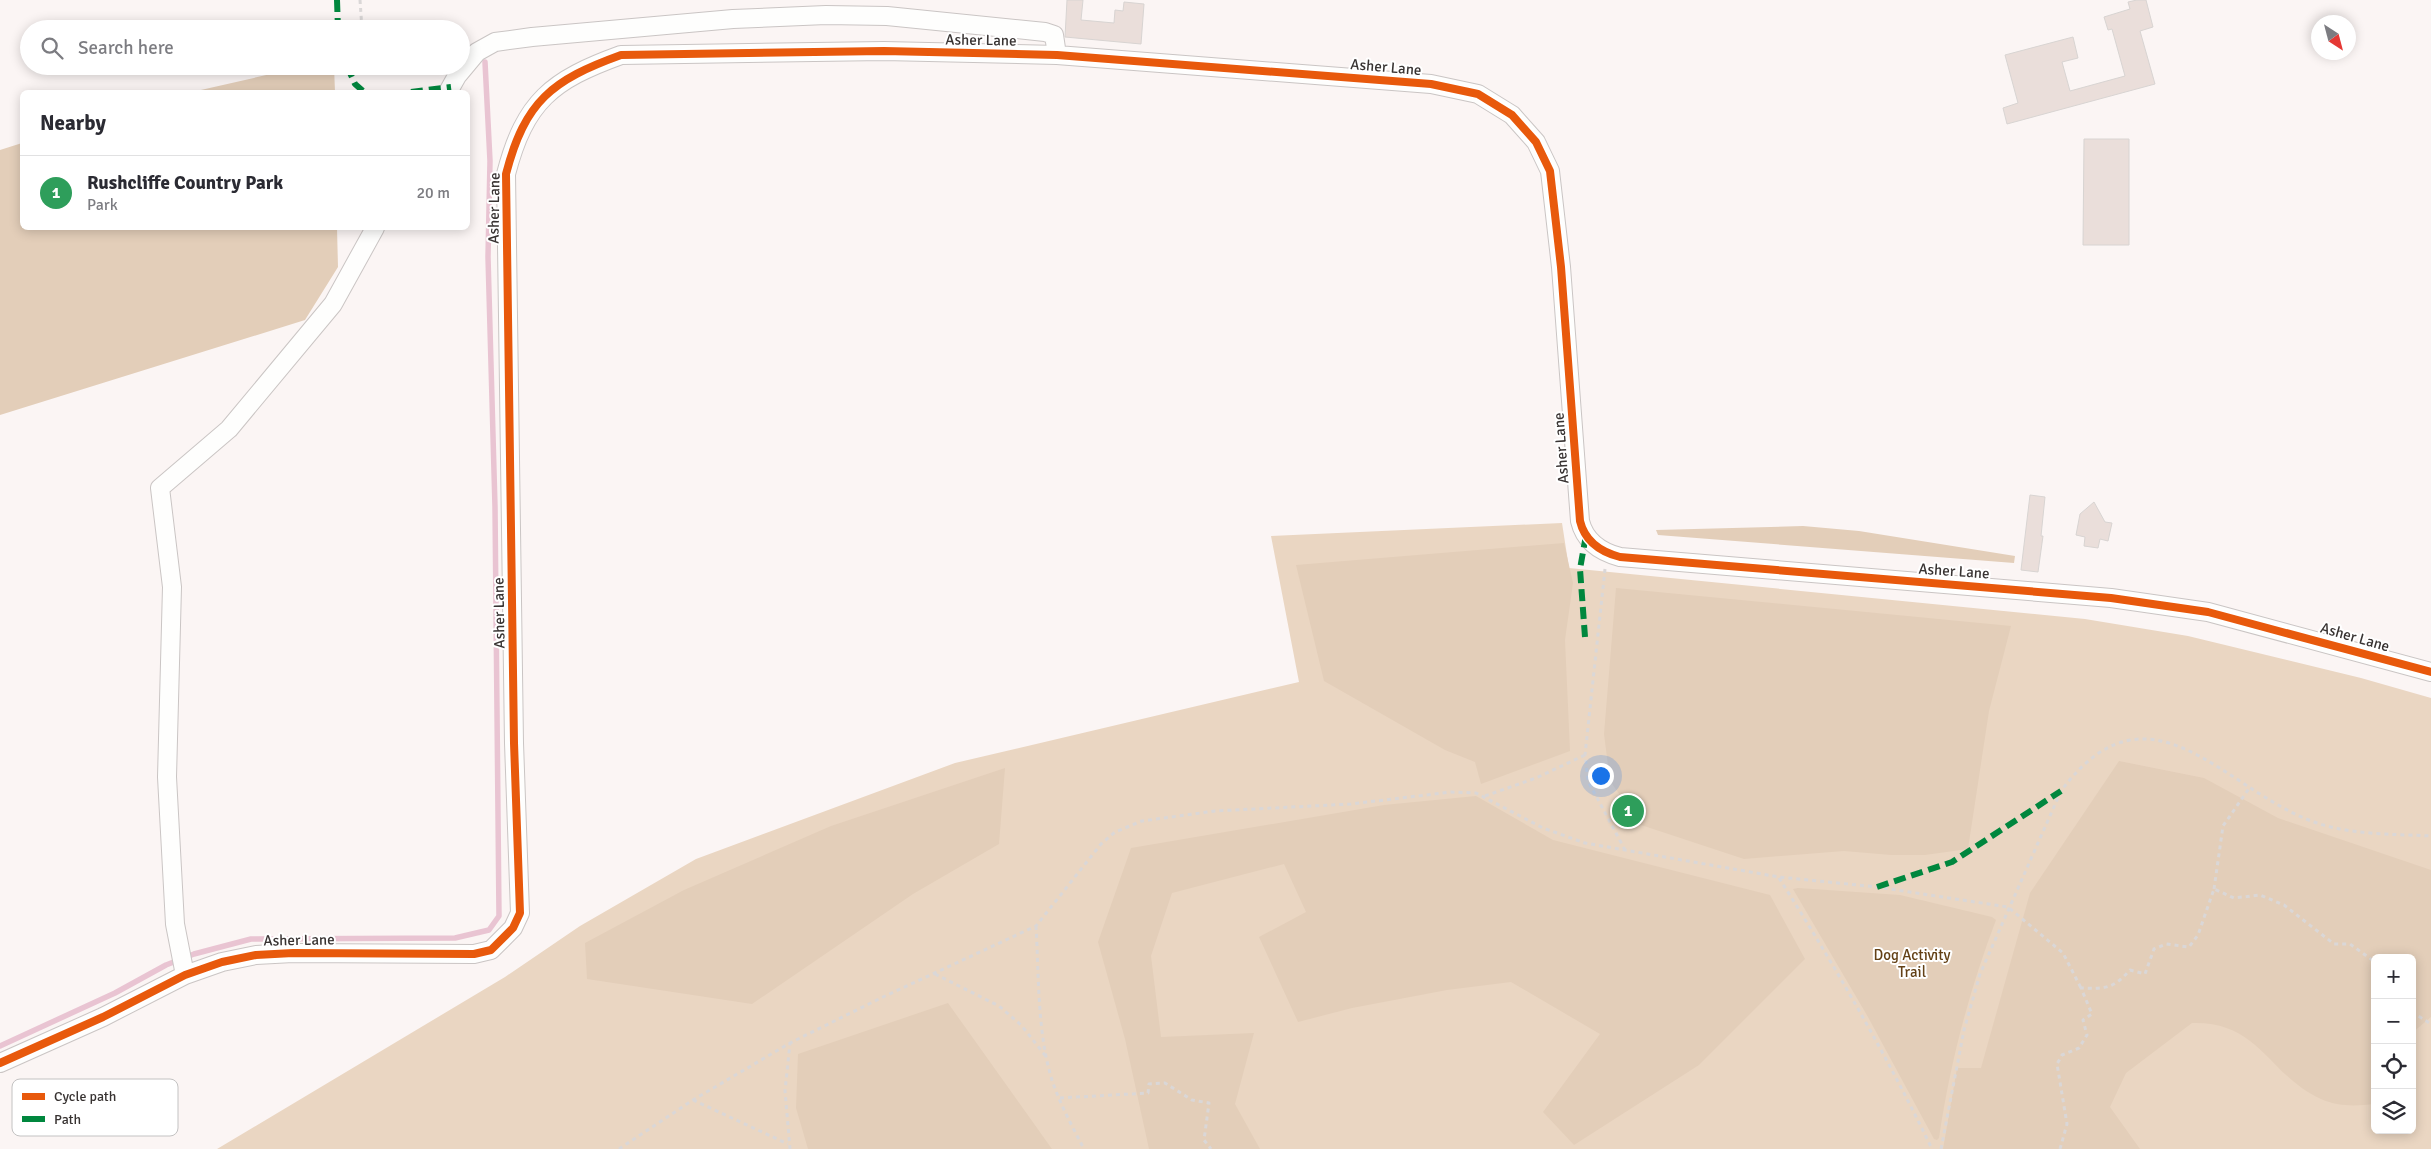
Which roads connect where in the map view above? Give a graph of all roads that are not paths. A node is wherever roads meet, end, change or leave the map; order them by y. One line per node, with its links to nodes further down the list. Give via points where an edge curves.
1 (1056, 55): 2 (street, via 1054,35 1045,32 887,16 826,15 734,19 495,42 477,52); 6 (street, Asher Lane, via 1430,84 1478,94 1512,115 1536,142 1550,171 1561,267 1580,521 1596,547 1606,552 1630,558 2111,598 2208,612); 7 (street, Asher Lane, via 884,52 621,55 584,68 552,89 527,116 513,146 506,174 514,744 520,913 512,928 491,950 474,954 256,955)
2 (470, 60)
3 (458, 75): 4 (street)
4 (449, 90)
5 (374, 230): 7 (street, via 333,304 229,429 160,488 172,587 167,777 175,924)
6 (2431, 672)
7 (185, 975): 8 (street, Asher Lane, via 103,1017)
8 (0, 1063)

